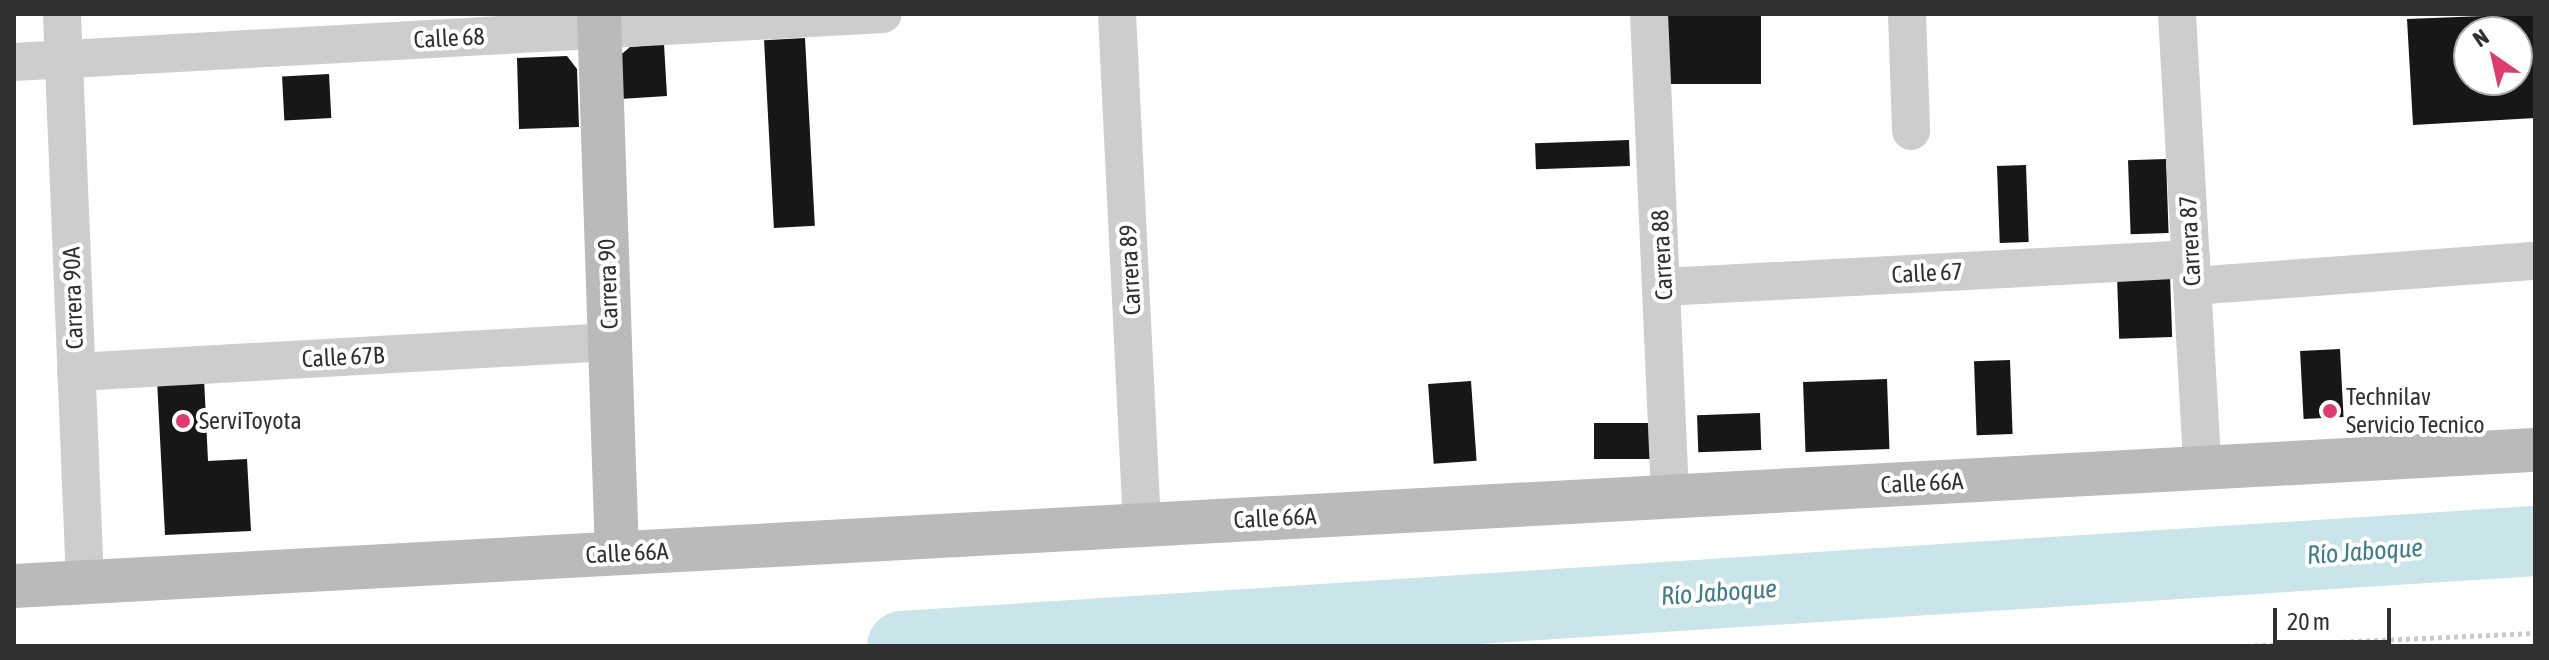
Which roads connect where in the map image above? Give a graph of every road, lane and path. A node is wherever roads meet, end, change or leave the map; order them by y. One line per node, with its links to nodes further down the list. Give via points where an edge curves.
1 (62, 14): 8 (street, Carrera 90A)
2 (883, 14): 7 (street, Calle 68)
3 (1117, 14): 19 (street, Carrera 89)
4 (1649, 14): 13 (street, Carrera 88)
5 (1907, 14): 10 (street)
6 (2177, 14): 12 (street, Carrera 87)
7 (599, 22): 8 (street, Calle 68); 14 (street, Carrera 90)
8 (63, 59): 9 (street, Calle 68); 15 (street, Carrera 90A)
9 (14, 62)
10 (1911, 131)
11 (2535, 261): 12 (street, Calle 67)
12 (2191, 272): 13 (street, Calle 67); 17 (street, Carrera 87)
13 (1664, 287): 18 (street, Carrera 88)
14 (610, 342): 15 (street, Calle 67B); 20 (street, Carrera 90)
15 (76, 372): 21 (street, Carrera 90A)
16 (2535, 450): 17 (street, Calle 66A)
17 (2202, 468): 18 (street, Calle 66A)
18 (1670, 496): 19 (street, Calle 66A)
19 (1142, 525): 20 (street, Calle 66A)
20 (617, 553): 21 (street, Calle 66A)
21 (85, 582): 22 (street, Calle 66A)
22 (14, 586)
23 (2535, 633): 24 (path)
24 (2246, 646)

